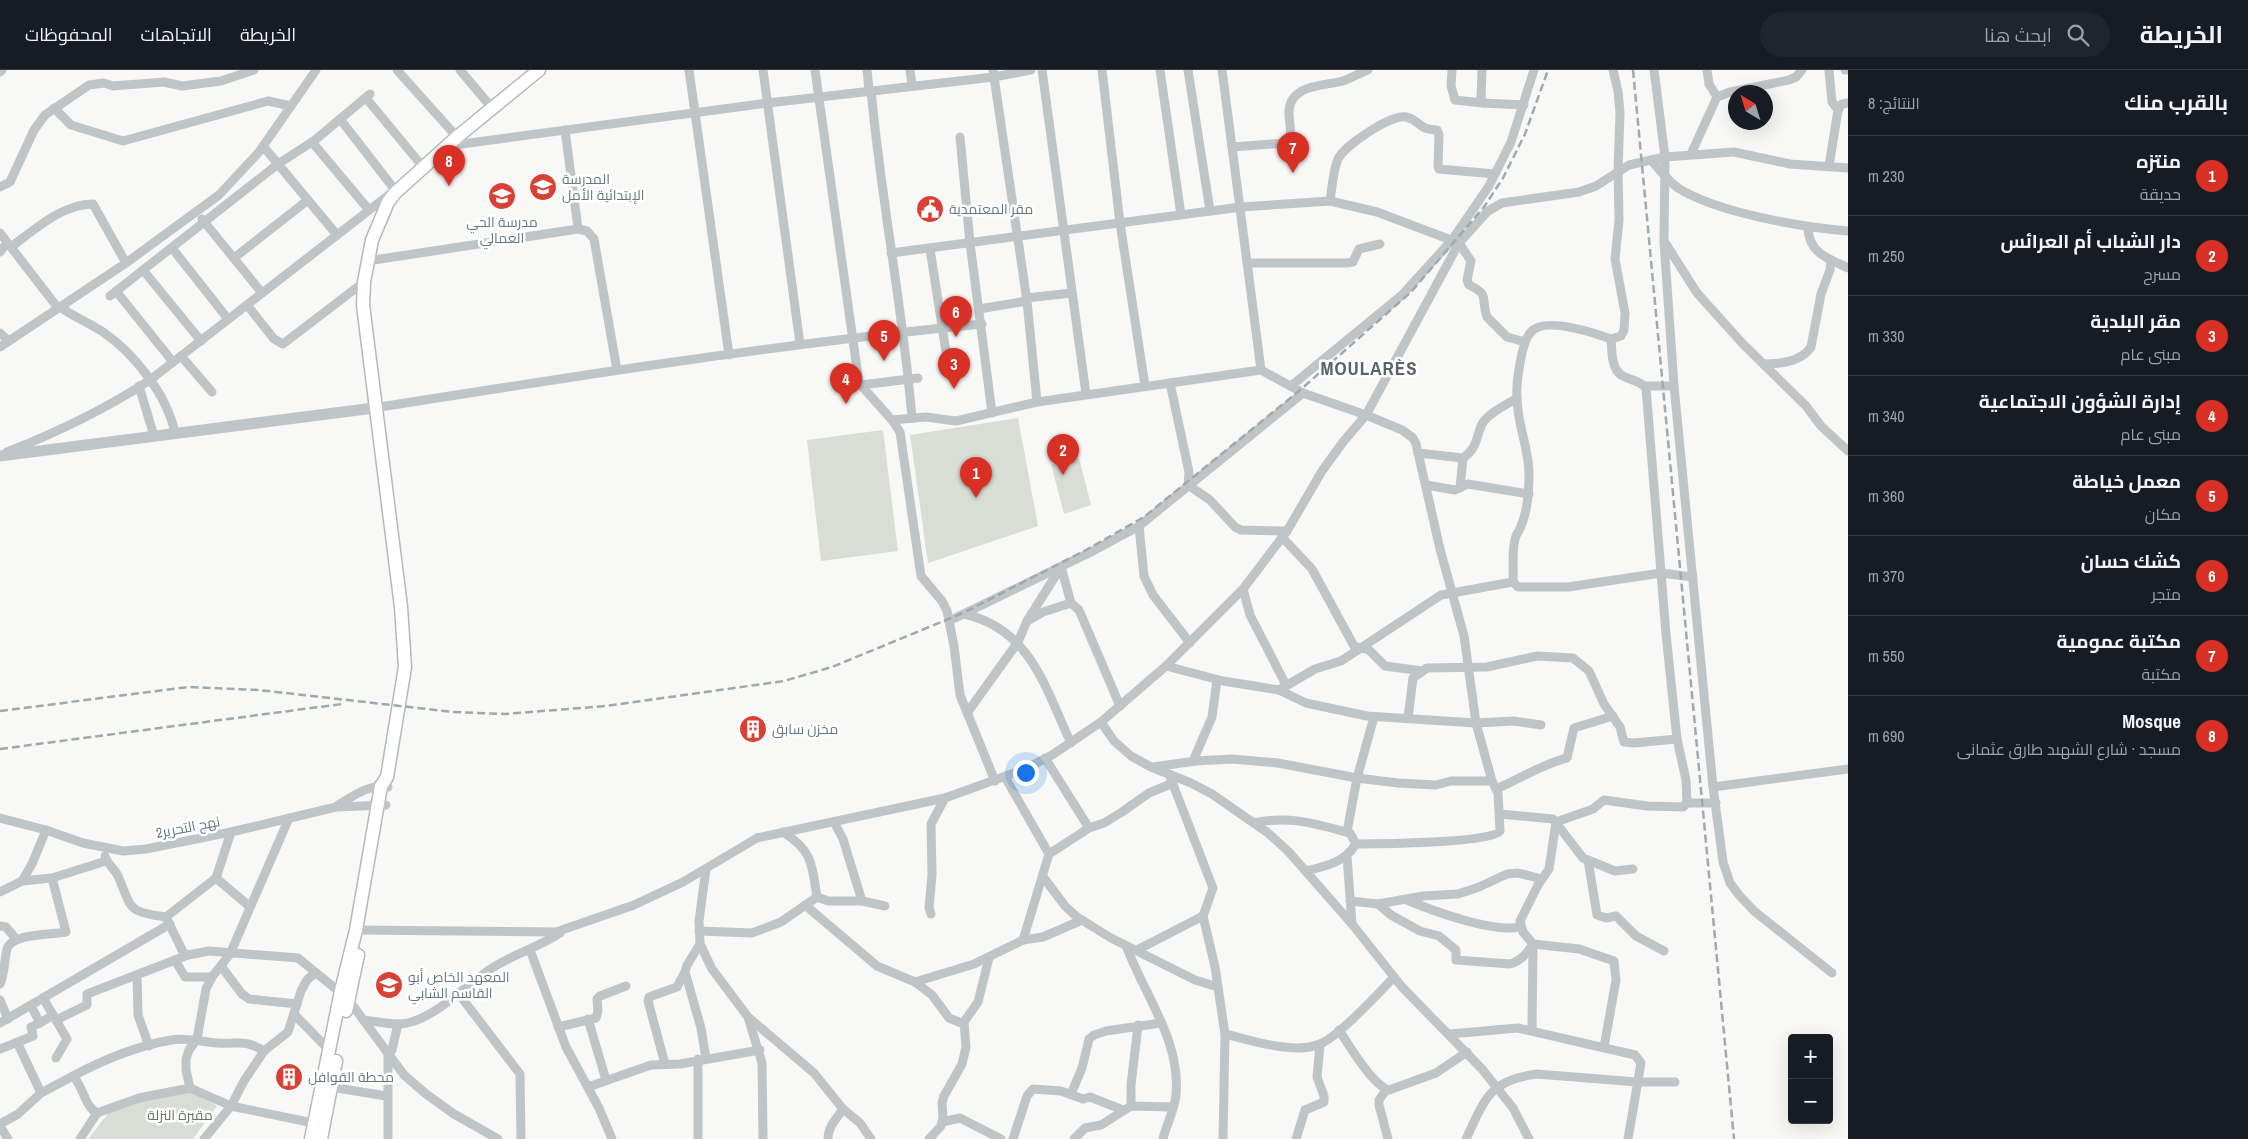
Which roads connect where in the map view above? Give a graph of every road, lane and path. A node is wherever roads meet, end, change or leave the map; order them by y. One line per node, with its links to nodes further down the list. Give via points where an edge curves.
1 (254, 70): 36 (street, via 221,81 182,86 164,82 89,85)
2 (397, 70): 42 (street)
3 (460, 70): 37 (street)
4 (538, 70): 37 (main road)
5 (689, 70): 39 (street)
6 (763, 70): 32 (street)
7 (815, 70): 29 (street)
8 (867, 70): 28 (street)
9 (910, 70): 27 (street)
10 (1031, 70): 26 (street)
11 (1042, 70): 72 (street)
12 (1102, 70): 69 (street)
13 (1160, 70): 67 (street)
14 (1188, 70): 65 (street)
15 (1222, 70): 47 (street)
16 (1368, 70): 47 (street, via 1343,81 1302,90 1295,96 1289,111 1291,133 1285,143)
17 (1452, 70): 31 (street, via 1451,86 1455,100)
18 (1482, 70): 31 (street)
19 (1534, 70): 34 (street)
20 (1613, 70): 55 (street, via 1620,113)
21 (1654, 70): 49 (street)
22 (1707, 70): 30 (street, via 1709,84)
23 (1802, 70): 30 (street, via 1789,80)
24 (1829, 70): 38 (street, via 1832,102)
25 (313, 71): 35 (street)
26 (994, 73): 27 (street); 76 (street)
27 (912, 85): 28 (street)
28 (870, 90): 29 (street); 85 (street)
29 (818, 96): 32 (street); 105 (street)
30 (1717, 97): 48 (street)
31 (1483, 102): 34 (street)
32 (768, 103): 39 (street); 110 (street)
33 (1848, 103): 38 (street, via 1842,104)
34 (1524, 105): 56 (street)
35 (291, 106): 36 (street, via 268,101 123,141 71,125); 45 (street)
36 (54, 108): 59 (street, via 34,130 10,182)
37 (492, 108): 42 (main road)
38 (1838, 110): 52 (street)
39 (695, 113): 41 (street); 112 (street)
40 (340, 119): 44 (street); 53 (street, via 368,96); 60 (street)
41 (565, 130): 46 (street); 71 (street)
42 (457, 137): 46 (main road)
43 (960, 137): 79 (street)
44 (312, 142): 51 (street); 64 (street)
45 (263, 146): 51 (street); 66 (street, via 219,195)
46 (446, 146): 53 (main road)
47 (1232, 147): 63 (street)
48 (1691, 154): 49 (street); 52 (street, via 1734,152 1790,164)
49 (1665, 157): 50 (street); 57 (street)
50 (1652, 160): 55 (street, via 1642,160); 57 (street)
51 (278, 164): 61 (street); 68 (street)
52 (1829, 166): 54 (street)
53 (423, 167): 58 (main road)
54 (1848, 168)
55 (1618, 170): 77 (street, via 1596,186 1568,195 1502,202); 106 (street, via 1616,259 1624,298 1624,330 1621,336)
56 (1495, 174): 62 (street, via 1439,169 1439,132 1425,130 1405,117 1398,118 1342,152 1337,160); 77 (street)
57 (1665, 177): 70 (street, via 1700,199); 78 (street)
58 (408, 180): 60 (street); 88 (main road, via 388,202)
59 (0, 187)
60 (395, 190): 64 (street)
61 (308, 200): 75 (street); 86 (street)
62 (1330, 201): 63 (street); 77 (street, via 1376,212)
63 (1241, 207): 65 (street); 89 (street)
64 (368, 210): 75 (street)
65 (1210, 212): 67 (street)
66 (197, 213): 68 (street); 90 (street)
67 (1181, 215): 69 (street)
68 (205, 222): 82 (street); 86 (street)
69 (1120, 223): 72 (street); 125 (street)
70 (1808, 228): 73 (street); 87 (street, via 1815,250)
71 (578, 229): 88 (street); 116 (street, via 587,231 594,239)
72 (1063, 229): 76 (street); 95 (street)
73 (1848, 231)
74 (0, 233): 81 (street)
75 (337, 235): 94 (street)
76 (1016, 235): 79 (street); 96 (street)
77 (1455, 242): 109 (street, via 1471,261 1467,280 1469,285 1481,291 1486,300 1487,317 1507,337); 126 (street, via 1402,295); 136 (street)
78 (1664, 242): 115 (street, via 1697,293); 128 (street)
79 (970, 243): 83 (street); 99 (street)
80 (1380, 244): 89 (street, via 1359,249 1353,262 1347,264)
81 (9, 245): 84 (street); 90 (street, via 64,211 93,204); 98 (street)
82 (172, 248): 92 (street); 100 (street)
83 (930, 249): 85 (street); 102 (street)
84 (0, 252)
85 (891, 253): 104 (street)
86 (234, 258): 94 (street)
87 (1831, 260): 91 (street); 115 (street, via 1819,300 1811,347 1798,357)
88 (367, 261): 93 (main road)
89 (1248, 262): 117 (street)
90 (126, 264): 98 (street)
91 (1848, 268)
92 (143, 270): 108 (street); 114 (street, via 113,294)
93 (364, 282): 97 (street, via 283,344 274,339); 134 (main road, via 363,305)
94 (262, 293): 97 (street)
95 (1072, 293): 96 (street); 131 (street)
96 (1026, 299): 99 (street); 133 (street)
97 (247, 305): 100 (street)
98 (59, 307): 107 (street); 120 (street, via 112,339)
99 (979, 309): 101 (street)
100 (228, 320): 108 (street)
101 (982, 324): 102 (street); 135 (street)
102 (943, 328): 104 (street); 118 (street)
103 (0, 333): 107 (street)
104 (904, 333): 105 (street); 121 (street)
105 (854, 338): 110 (street); 123 (street)
106 (1611, 340): 109 (street, via 1587,330 1542,326 1531,331); 127 (street, via 1614,366 1620,375)
107 (9, 341): 111 (street)
108 (200, 341): 113 (street)
109 (1525, 342): 132 (street)
110 (800, 344): 112 (street)
111 (0, 347)
112 (729, 355): 116 (street)
113 (181, 356): 114 (street); 129 (street)
114 (172, 362): 120 (street)
115 (1764, 364): 141 (street)
116 (617, 370): 134 (street)
117 (1261, 370): 122 (street); 126 (street)
118 (949, 371)
119 (918, 378): 121 (street)
120 (150, 380): 124 (street); 139 (street, via 168,408)
121 (909, 380): 123 (street); 137 (street)
122 (1170, 383): 125 (street); 145 (street)
123 (861, 385): 138 (street)
124 (140, 386): 140 (street); 143 (street, via 57,433)
125 (1145, 386): 131 (street)
126 (1291, 386): 130 (street)
127 (1644, 386): 128 (street); 152 (street)
128 (1674, 386): 153 (street)
129 (212, 392)
130 (1303, 393): 136 (street); 145 (street)
131 (1086, 394): 133 (street)
132 (1517, 398): 144 (street, via 1487,418 1474,447); 148 (street, via 1529,464)
133 (1037, 402): 135 (street)
134 (374, 408): 139 (street); 187 (main road, via 405,667)
135 (992, 413): 137 (street, via 956,421)
136 (1366, 415): 142 (street, via 1413,438); 150 (street, via 1322,471)
137 (912, 418): 138 (street)
138 (892, 420): 159 (street, via 901,438 921,576 942,601)
139 (175, 433): 140 (street)
140 (154, 436): 143 (street)
141 (1848, 451)
142 (1418, 453): 144 (street); 146 (street)
143 (0, 456)
144 (1463, 458): 147 (street)
145 (1188, 485): 149 (street); 150 (street, via 1201,493 1234,527)
146 (1426, 485): 147 (street); 156 (street)
147 (1460, 488): 148 (street, via 1468,484)
148 (1529, 494): 154 (street, via 1515,543)
149 (1139, 526): 151 (street); 162 (street, via 1144,576 1153,596)
150 (1285, 534): 155 (street); 163 (street, via 1312,569 1354,646)
151 (1061, 567): 157 (street); 158 (street); 160 (street)
152 (1661, 573): 153 (street); 154 (street, via 1568,587 1518,586); 177 (street)
153 (1693, 577): 189 (street)
154 (1513, 582): 156 (street)
155 (1243, 589): 162 (street); 168 (street, via 1250,615)
156 (1452, 592): 163 (street, via 1426,604); 165 (street, via 1464,636)
157 (1071, 604): 160 (street, via 1043,612); 169 (street, via 1079,610)
158 (964, 614): 159 (street); 161 (street, via 993,624)
159 (949, 621): 170 (street, via 960,694)
160 (1027, 621): 161 (street)
161 (1018, 642): 170 (street); 178 (street, via 1030,658)
162 (1190, 643): 164 (street)
163 (1359, 648): 166 (street, via 1369,650 1385,666); 168 (street)
164 (1166, 666): 167 (street); 169 (street)
165 (1466, 667): 166 (street); 171 (street, via 1487,667 1537,656 1573,658 1589,671); 175 (street)
166 (1422, 671): 173 (street, via 1413,678)
167 (1218, 680): 168 (street); 180 (street, via 1212,717)
168 (1282, 687): 172 (street, via 1306,704)
169 (1120, 706): 174 (street)
170 (967, 713): 186 (street)
171 (1613, 716): 177 (street, via 1627,743); 188 (street, via 1574,728 1567,758)
172 (1374, 717): 173 (street); 184 (street)
173 (1408, 718): 175 (street)
174 (1101, 722): 178 (street); 181 (street, via 1114,741)
175 (1476, 724): 176 (street, via 1508,721); 188 (street)
176 (1541, 725)
177 (1677, 739): 191 (street, via 1686,780)
178 (1071, 743): 179 (street)
179 (1045, 758): 183 (street); 201 (street)
180 (1193, 761): 181 (street); 184 (street, via 1232,759 1278,763)
181 (1151, 767): 185 (street)
182 (1848, 769): 189 (street)
183 (1005, 777): 186 (street); 208 (street)
184 (1357, 778): 188 (street, via 1436,785 1451,781); 205 (street)
185 (1171, 779): 200 (street, via 1212,794); 201 (street, via 1104,823); 230 (street, via 1213,888)
186 (995, 781): 190 (street)
187 (386, 783): 193 (main road); 194 (street, نهج التحرير2, via 362,791)
188 (1494, 785): 195 (street)
189 (1713, 786): 192 (street)
190 (945, 798): 198 (street); 229 (street, via 931,824)
191 (1687, 803): 192 (street); 199 (street, via 1683,807 1647,806 1604,800 1593,809)
192 (1716, 803): 253 (street, via 1723,862 1738,895)
193 (383, 805): 194 (street, نهج التحرير2); 236 (main road)
194 (336, 807): 197 (street, نهج التحرير2)
195 (1500, 814): 199 (street, via 1547,817); 206 (street, via 1500,832 1493,837)
196 (0, 818): 202 (street, نهج التحرير2)
197 (289, 818): 203 (street, نهج التحرير2); 227 (street)
198 (834, 822): 204 (street); 223 (street, via 843,839)
199 (1556, 822): 210 (street, via 1572,847); 218 (street, via 1549,869)
200 (1254, 823): 205 (street, via 1296,819); 214 (street)
201 (1089, 828): 208 (street)
202 (46, 830): 207 (street, نهج التحرير2); 219 (street)
203 (231, 832): 207 (street, نهج التحرير2, via 146,849 123,851); 216 (street)
204 (783, 832): 212 (street, via 757,838); 221 (street, via 809,856)
205 (1347, 832): 206 (street)
206 (1356, 844): 209 (street)
207 (103, 848): 211 (street)
208 (1049, 854): 217 (street)
209 (1347, 856): 214 (street, via 1336,863); 224 (street)
210 (1588, 860): 213 (street, via 1615,871); 245 (street, via 1597,915 1606,918 1616,916 1636,936)
211 (106, 861): 215 (street); 232 (street, via 117,873 129,904 136,911)
212 (706, 868): 237 (street, via 634,905); 238 (street)
213 (1633, 869)
214 (1306, 871): 233 (street)
215 (52, 878): 219 (street); 239 (street, via 66,932)
216 (216, 878): 227 (street); 232 (street)
217 (1044, 878): 231 (street, via 1065,906); 240 (street)
218 (1542, 879): 222 (street, via 1518,873 1507,874 1458,894 1436,894); 235 (street, via 1524,910)
219 (22, 881): 220 (street)
220 (0, 892)
221 (817, 897): 223 (street, via 828,901); 226 (street)
222 (1407, 900): 225 (street); 235 (street, via 1441,914 1506,930)
223 (862, 901): 228 (street)
224 (1350, 901): 225 (street); 233 (street)
225 (1378, 904): 242 (street, via 1391,916 1444,939 1456,950 1456,960 1510,964 1517,962)
226 (805, 905): 238 (street, via 781,922 752,933); 257 (street, via 877,966)
227 (249, 906): 246 (street)
228 (885, 906)
229 (931, 914)
230 (1203, 916): 243 (street); 260 (street)
231 (1082, 920): 240 (street, via 1043,937); 243 (street)
232 (168, 921): 247 (street, via 181,949); 263 (street)
233 (1352, 924): 256 (street)
234 (0, 926): 239 (street, via 6,927)
235 (1520, 927): 242 (street)
236 (360, 930): 237 (street, via 530,933); 262 (main road)
237 (564, 930): 244 (street)
238 (699, 931): 241 (street)
239 (16, 939): 258 (street, via 8,947)
240 (1023, 940): 248 (street)
241 (700, 944): 251 (street); 268 (street, via 712,969)
242 (1533, 944): 280 (street); 287 (street, via 1579,949 1614,961 1616,980)
243 (1131, 949): 260 (street, via 1195,980); 274 (street)
244 (530, 950): 261 (street, via 492,968); 278 (street)
245 (1664, 951)
246 (230, 954): 247 (street, via 209,951); 250 (street); 252 (street, via 298,958)
247 (188, 955): 249 (street)
248 (989, 958): 257 (street); 276 (street, via 978,1002)
249 (175, 960): 254 (street); 255 (street, via 185,977)
250 (220, 966): 255 (street); 265 (street, via 249,999)
251 (685, 972): 295 (street, via 701,1028); 296 (street, via 677,987 649,997 648,1001)
252 (315, 973): 262 (street); 265 (street, via 307,980)
253 (1832, 973)
254 (137, 974): 269 (street, via 87,994 87,1005); 286 (street, via 138,1015)
255 (212, 977): 283 (street, via 206,989)
256 (1394, 977): 279 (street); 282 (street)
257 (915, 982): 276 (street, via 932,995 949,1018)
258 (0, 984)
259 (626, 986): 270 (street, via 600,996 597,999 597,1016)
260 (1218, 987): 281 (street)
261 (458, 993): 275 (street, via 431,1012); 323 (street, via 520,1074)
262 (344, 995): 271 (street); 291 (main road); 301 (main road)
263 (43, 998): 266 (street); 269 (street)
264 (0, 1000): 272 (street)
265 (297, 1004): 267 (street)
266 (31, 1006): 272 (street); 273 (street)
267 (295, 1015): 290 (street, via 282,1038); 291 (street)
268 (748, 1017): 289 (street); 312 (street, via 814,1073)
269 (55, 1018): 273 (street); 294 (street, via 67,1039)
270 (588, 1019): 278 (street); 298 (street)
271 (363, 1020): 275 (street); 293 (street)
272 (4, 1021)
273 (40, 1023): 284 (street, via 31,1027 32,1036)
274 (1161, 1023): 277 (street); 310 (street, via 1173,1047 1175,1060 1176,1094)
275 (398, 1024): 293 (street)
276 (964, 1024): 314 (street, via 966,1047 962,1064 944,1096)
277 (1138, 1025): 307 (street, via 1094,1034); 311 (street)
278 (558, 1027): 302 (street)
279 (1339, 1030): 285 (street); 305 (street)
280 (1532, 1030): 282 (street, via 1518,1028); 287 (street)
281 (1225, 1034): 285 (street, via 1298,1048); 334 (street)
282 (1450, 1034): 292 (street)
283 (197, 1039): 286 (street, via 171,1040); 290 (street, via 250,1043); 304 (street, via 186,1059)
284 (17, 1042): 288 (street); 306 (street)
285 (1320, 1045): 335 (street, via 1317,1077 1324,1102 1305,1110)
286 (149, 1046): 297 (street, via 103,1061)
287 (1604, 1047): 299 (street, via 1639,1059)
288 (0, 1049)
289 (760, 1050): 295 (street); 326 (street, via 764,1080)
290 (264, 1051): 309 (street)
291 (330, 1051): 316 (main road)
292 (1467, 1052): 303 (street); 305 (street, via 1436,1073)
293 (388, 1055): 308 (street); 322 (street, via 426,1094)
294 (56, 1058)
295 (702, 1059): 296 (street); 325 (street)
296 (665, 1064): 298 (street, via 644,1066)
297 (73, 1076): 306 (street); 313 (street, via 91,1109)
298 (606, 1080): 302 (street)
299 (1638, 1082): 300 (street); 303 (street, via 1537,1074); 339 (street)
300 (1675, 1082)
301 (331, 1087): 308 (street); 316 (main road)
302 (588, 1087): 324 (street)
303 (1496, 1087): 337 (street, via 1487,1095); 338 (street, via 1513,1108)
304 (190, 1088): 309 (street); 313 (street, via 138,1098)
305 (1386, 1090): 336 (street, via 1379,1104)
306 (41, 1093): 315 (street)
307 (1071, 1094): 311 (street); 331 (street, via 1033,1089 1029,1092)
308 (386, 1096): 321 (street)
309 (231, 1106): 316 (street); 319 (street)
310 (1172, 1107): 311 (street); 333 (street)
311 (1127, 1108): 332 (street, via 1101,1125 1086,1128)
312 (843, 1109): 327 (street, via 828,1132); 328 (street, via 860,1123)
313 (97, 1113): 318 (street)
314 (942, 1122): 329 (street); 330 (street, via 960,1118)
315 (0, 1125): 317 (street)
316 (319, 1129): 320 (main road)
317 (8, 1139)
318 (80, 1139)
319 (204, 1139)
320 (312, 1139)
321 (388, 1139)
322 (498, 1139)
323 (521, 1139)
324 (612, 1139)
325 (698, 1139)
326 (762, 1139)
327 (828, 1139)
328 (870, 1139)
329 (929, 1139)
330 (1001, 1139)
331 (1013, 1139)
332 (1074, 1139)
333 (1163, 1139)
334 (1223, 1139)
335 (1296, 1139)
336 (1388, 1139)
337 (1466, 1139)
338 (1529, 1139)
339 (1628, 1139)

